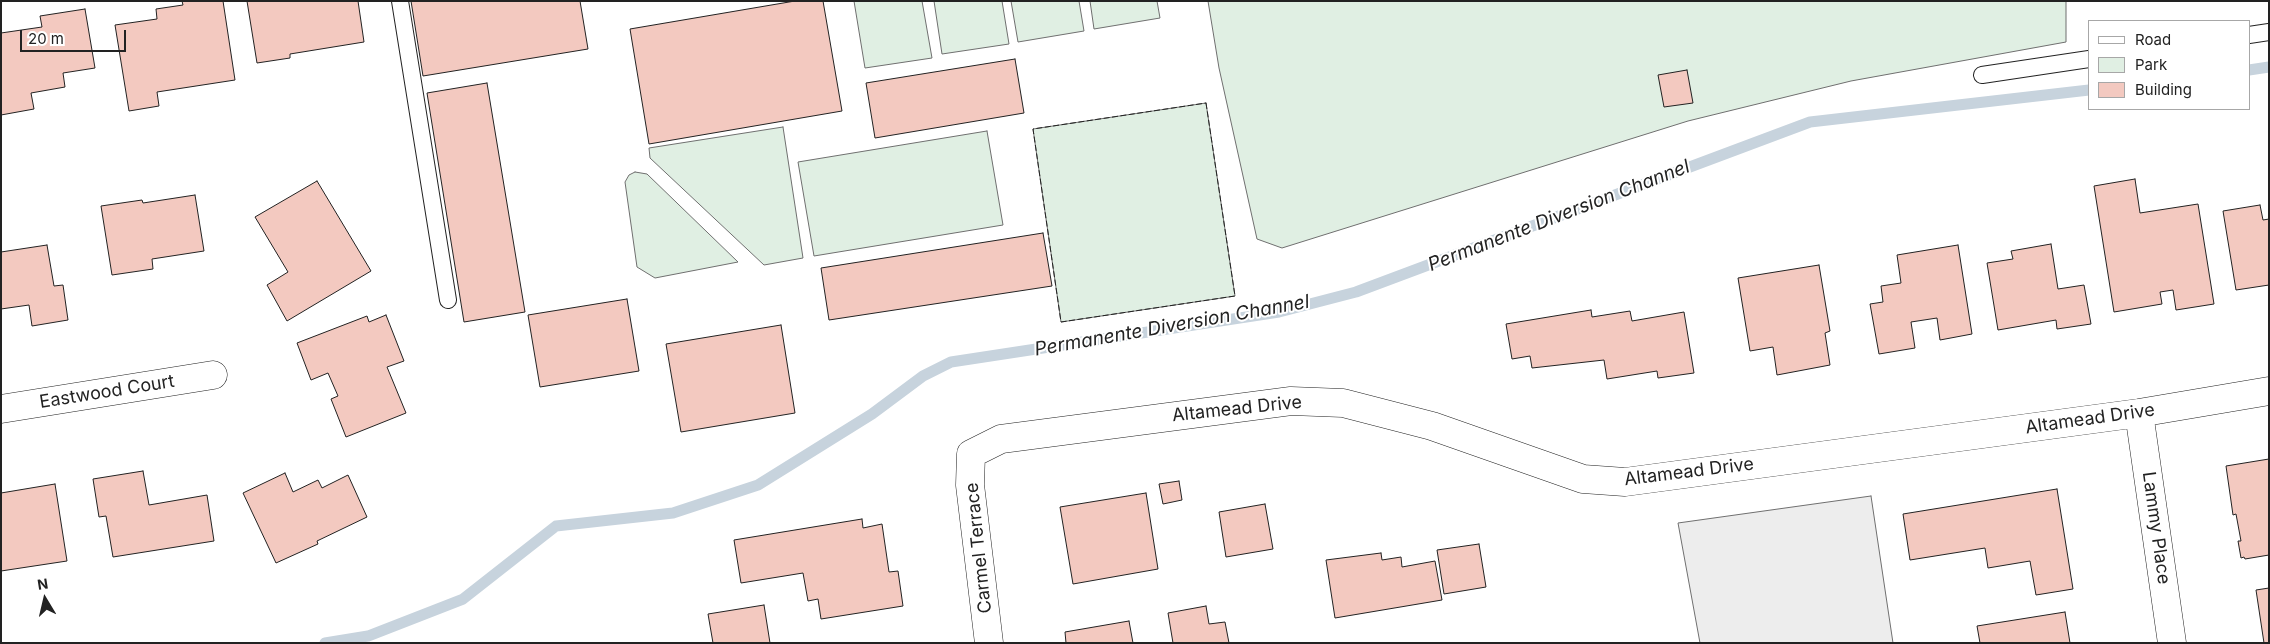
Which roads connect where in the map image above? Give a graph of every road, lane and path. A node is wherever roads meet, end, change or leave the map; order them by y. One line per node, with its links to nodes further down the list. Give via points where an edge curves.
1 (400, 1): 6 (lane)
2 (2269, 32): 3 (lane)
3 (2250, 35)
4 (2088, 59): 5 (lane)
5 (1982, 75)
6 (448, 300)
7 (212, 375): 9 (street, Eastwood Court)
8 (2269, 391): 10 (street, Altamead Drive)
9 (1, 409)
10 (2139, 413): 11 (street, Altamead Drive, via 1625,482 1584,479 1432,426 1334,402 1291,401 1001,440); 13 (street, Lammy Place)
11 (971, 454): 12 (street, Carmel Terrace, via 970,485)
12 (990, 643)
13 (2172, 643)

